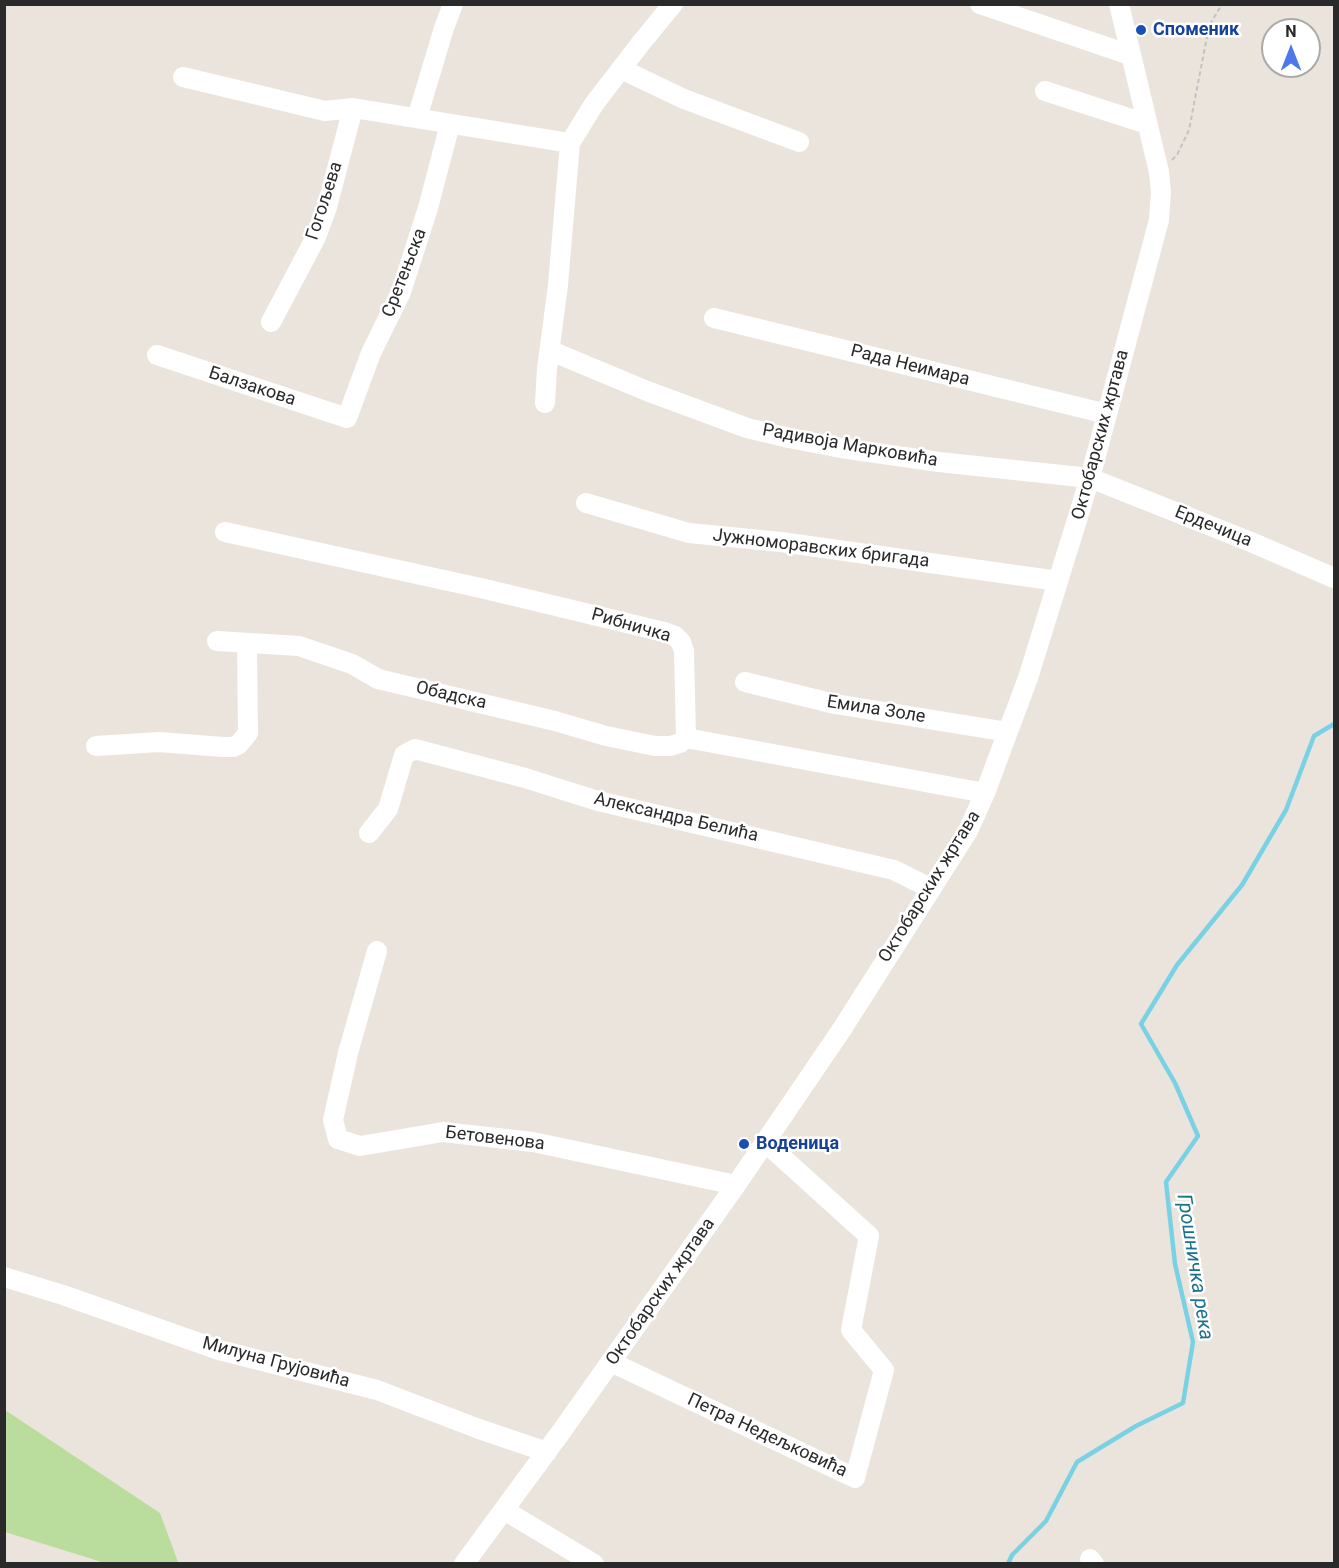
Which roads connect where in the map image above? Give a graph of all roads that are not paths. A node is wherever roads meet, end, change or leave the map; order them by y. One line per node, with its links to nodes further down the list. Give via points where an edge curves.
1 (453, 4): 10 (street)
2 (673, 4): 6 (street)
3 (981, 4): 5 (street)
4 (1119, 4): 5 (street, Октобарских жртава)
5 (1130, 55): 12 (street, Октобарских жртава)
6 (621, 69): 13 (street, via 684,99); 14 (street)
7 (183, 77): 9 (street, via 325,111)
8 (1045, 91): 12 (street)
9 (353, 108): 10 (street); 16 (street, Гогољева, via 316,237)
10 (417, 118): 11 (street)
11 (450, 124): 14 (street); 21 (street, Сретењска, via 401,292 371,353)
12 (1147, 124): 20 (street, Октобарских жртава, via 1159,172 1159,220)
13 (799, 142)
14 (570, 143): 17 (street)
15 (714, 318): 20 (street, Рада Неимара)
16 (271, 322)
17 (551, 351): 19 (street); 22 (street, Радивоја Марковића, via 747,428 789,438 939,462)
18 (157, 355): 21 (street, Балзакова)
19 (545, 403)
20 (1107, 414): 22 (street, Октобарских жртава)
21 (348, 418)
22 (1090, 478): 25 (street, Ердечица); 26 (street, Октобарских жртава)
23 (586, 503): 26 (street, Јужноморавских бригада, via 689,533)
24 (225, 532): 31 (street, Рибничка, via 675,636 684,651)
25 (1335, 578)
26 (1058, 581): 30 (street, Октобарских жртава)
27 (217, 641): 28 (street, Обадска)
28 (247, 643): 31 (street, Обадска, via 299,646 352,663 378,679 606,736 655,746 670,746); 32 (street, via 248,733 239,744 223,747 159,742)
29 (745, 682): 30 (street, Емила Золе, via 835,704)
30 (1008, 732): 33 (street, Октобарских жртава)
31 (686, 738): 33 (street)
32 (96, 746)
33 (986, 793): 35 (street, Октобарских жртава, via 968,831)
34 (369, 832): 35 (street, Александра Белића, via 388,809 404,755 409,750 421,750 598,801 894,870)
35 (930, 888): 37 (street, Октобарских жртава, via 842,1029)
36 (377, 951): 38 (street, Бетовенова, via 333,1120 338,1139 360,1146 442,1132 522,1140)
37 (765, 1142): 38 (street, Октобарских жртава); 40 (street, Петра Недељковића, via 869,1236 851,1330 884,1370 855,1478)
38 (736, 1185): 40 (street, Октобарских жртава)
39 (4, 1276): 41 (street, Милуна Грујовића, via 219,1350 377,1390)
40 (611, 1362): 41 (street, Октобарских жртава)
41 (547, 1452): 42 (street, Октобарских жртава)
42 (504, 1510): 43 (street, Октобарских жртава); 44 (street)
43 (464, 1563)
44 (594, 1563)

